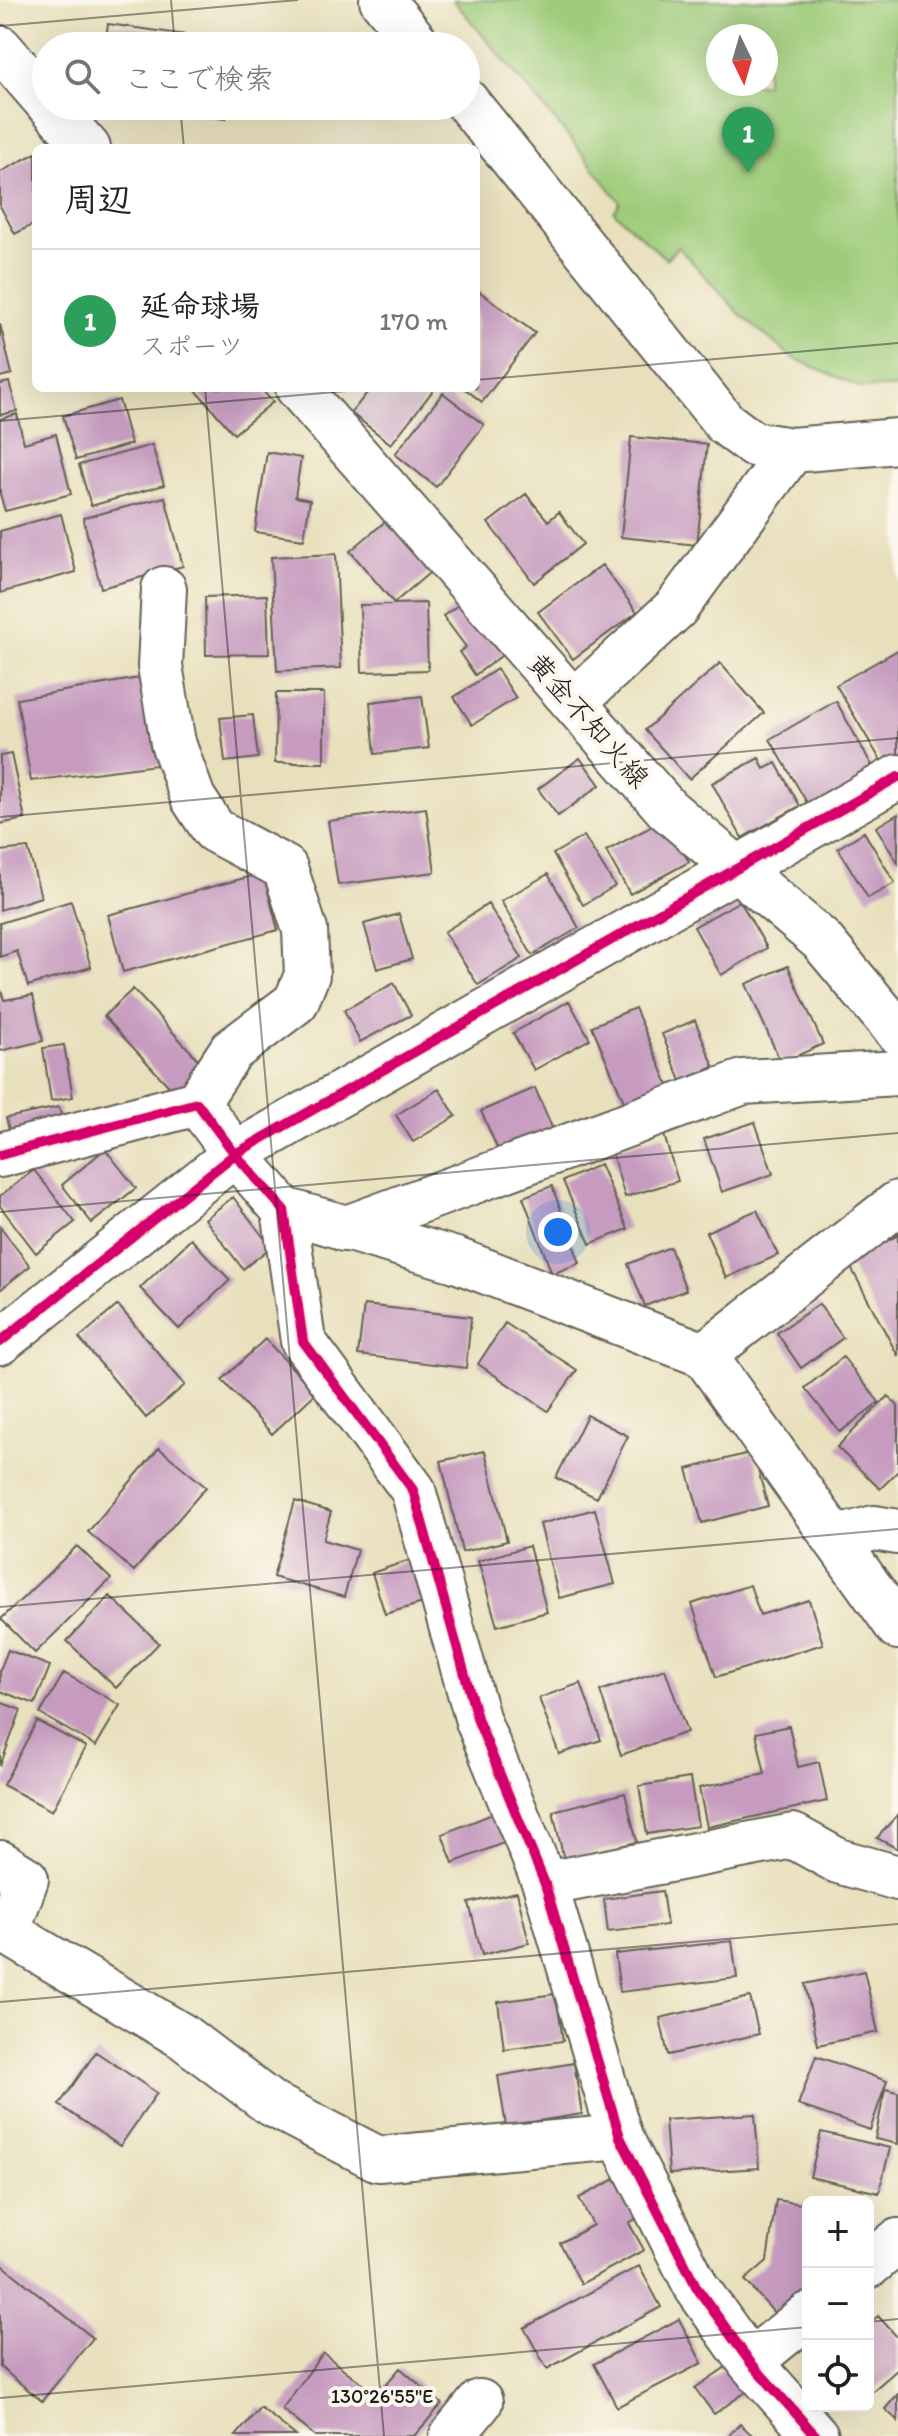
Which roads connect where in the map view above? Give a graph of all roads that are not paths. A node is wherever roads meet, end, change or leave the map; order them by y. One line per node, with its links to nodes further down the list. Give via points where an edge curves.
1 (382, 0): 2 (street)
2 (408, 32)
3 (480, 118): 8 (street, via 725,423 753,444)
4 (63, 120): 5 (street)
5 (84, 144)
6 (302, 392): 10 (street, 黄金不知火線)
7 (898, 441): 8 (street)
8 (792, 450): 10 (street, via 676,608)
9 (164, 589): 15 (street, via 160,666 173,743 193,798 214,830 285,868 305,930 307,975 296,1002 231,1051)
10 (574, 702): 12 (street, 黄金不知火線, via 667,809)
11 (898, 777): 12 (street)
12 (738, 870): 13 (street, 黄金不知火線, via 821,940); 16 (street)
13 (898, 1032)
14 (898, 1073): 20 (street, via 743,1082)
15 (197, 1103): 16 (street); 17 (street)
16 (235, 1154): 19 (street); 21 (street)
17 (0, 1155)
18 (898, 1203): 22 (street)
19 (284, 1210): 20 (street); 28 (street, via 303,1341 413,1490 478,1721)
20 (344, 1229): 22 (street, via 456,1260)
21 (0, 1342)
22 (704, 1355): 24 (street)
23 (898, 1532): 24 (street, via 874,1528)
24 (835, 1539): 25 (street)
25 (898, 1627)
26 (0, 1863): 29 (street, via 26,1879 7,1932 182,2036 270,2103 378,2159)
27 (898, 1878): 28 (street, via 838,1861 793,1836)
28 (545, 1884): 29 (street)
29 (620, 2137): 33 (street, via 697,2288)
30 (898, 2241): 31 (street)
31 (874, 2261)
32 (802, 2320): 33 (street)
33 (750, 2362): 36 (street)
34 (480, 2402): 35 (street)
35 (452, 2436)
36 (816, 2436)

